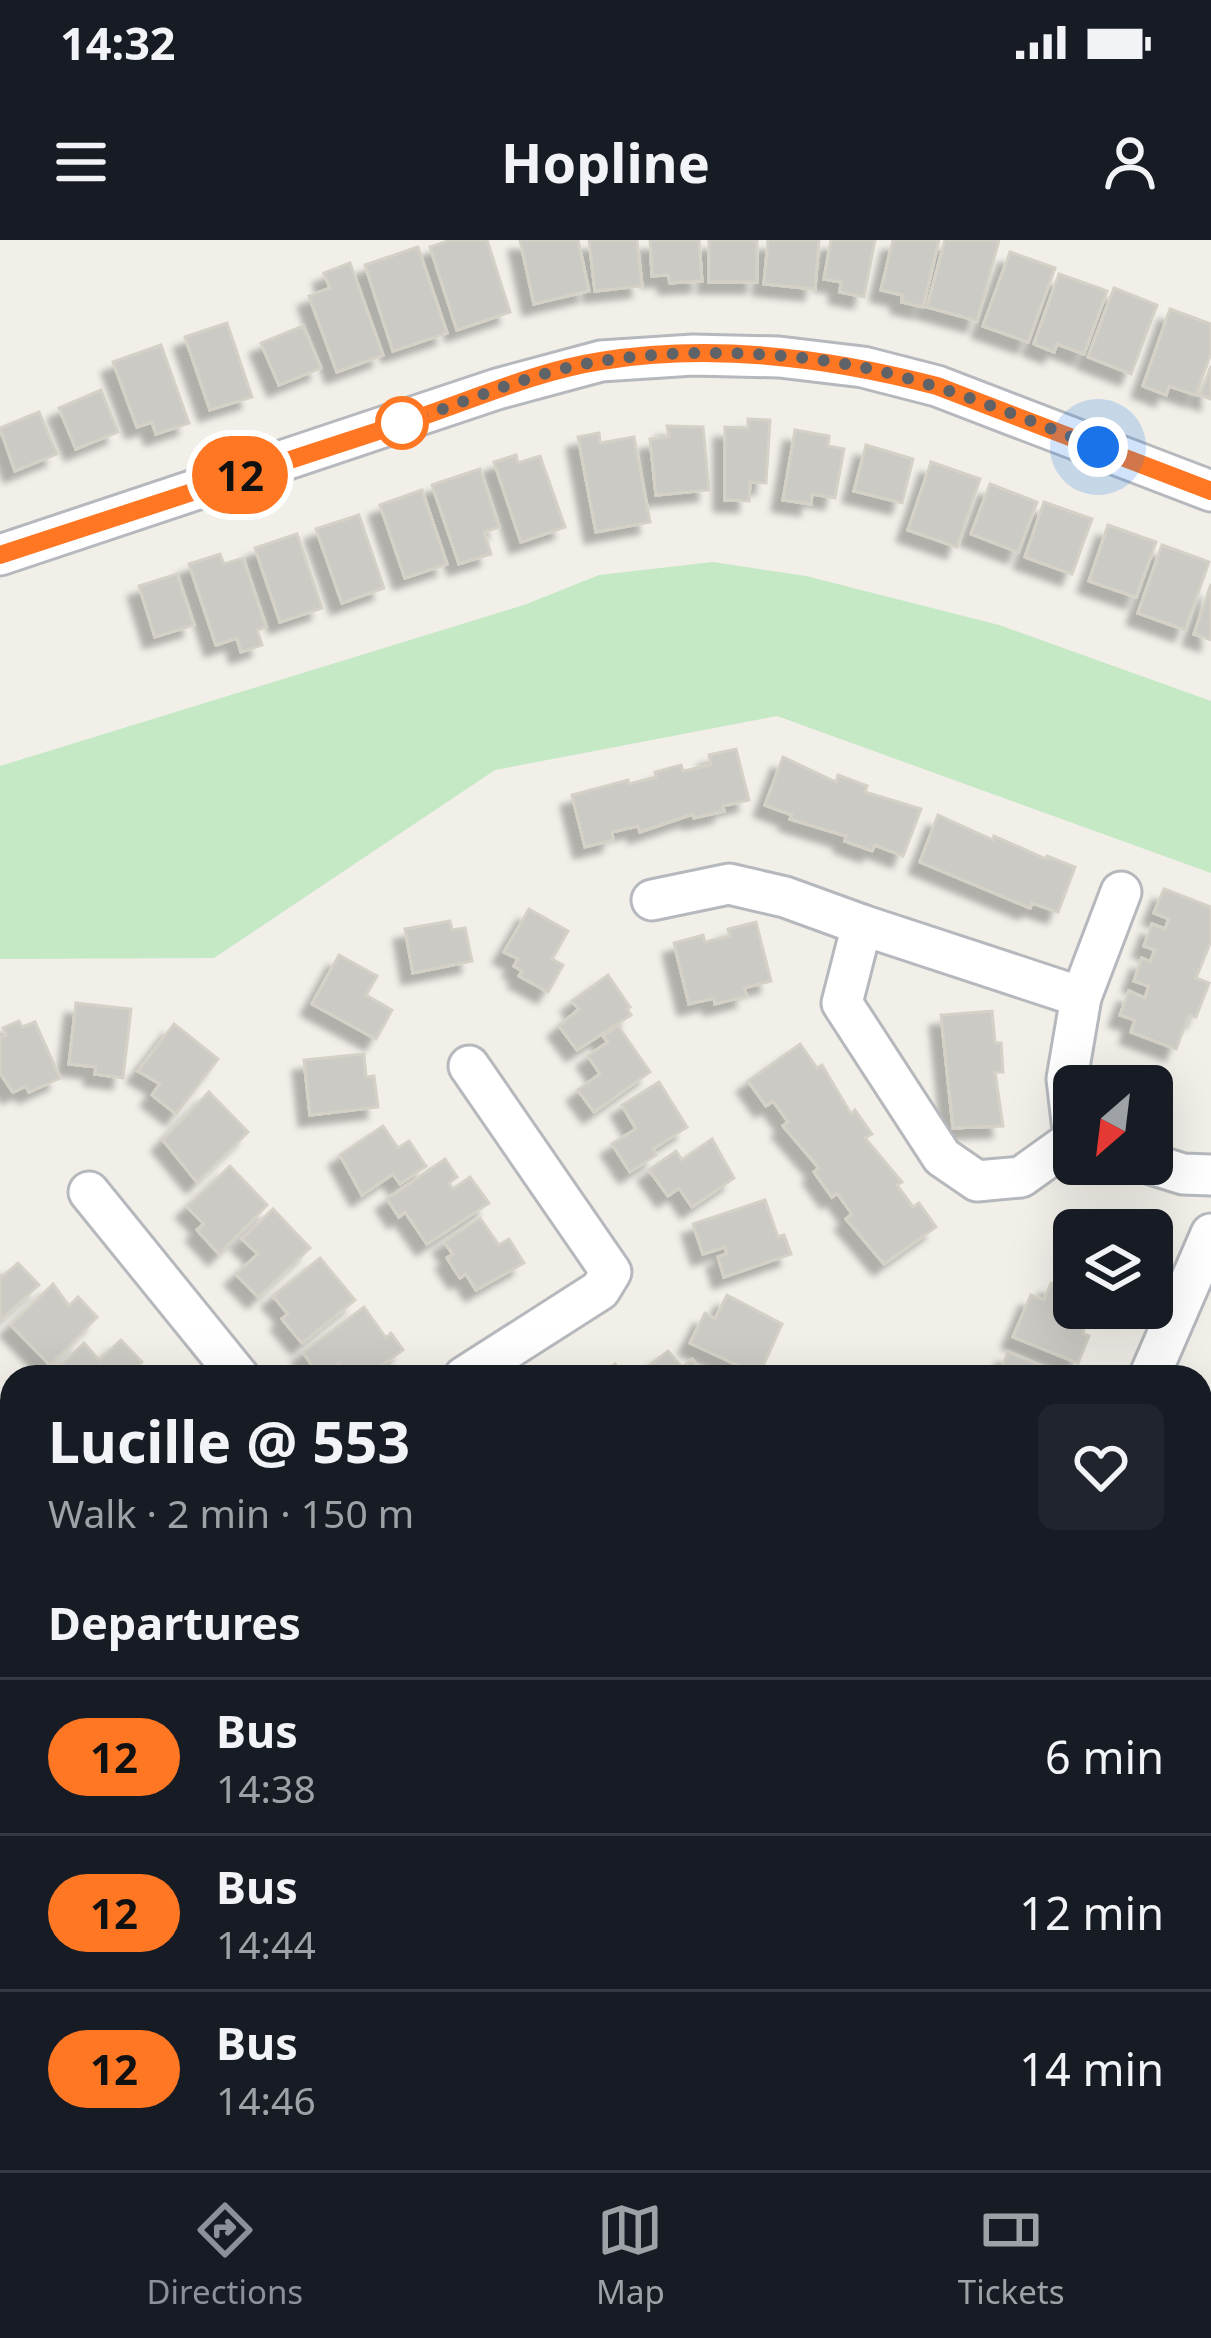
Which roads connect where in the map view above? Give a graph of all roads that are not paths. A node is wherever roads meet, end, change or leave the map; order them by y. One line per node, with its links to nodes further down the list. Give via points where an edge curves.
1 (1211, 491): 2 (street, via 919,381 800,359 693,355 601,361 496,389)
2 (0, 555)
3 (1121, 892): 6 (street)
4 (652, 900): 5 (street, via 729,884)
5 (862, 926): 6 (street); 9 (street, via 842,1003 942,1156 977,1181 1021,1177)
6 (1081, 997): 7 (street)
7 (1069, 1065)
8 (469, 1066): 15 (street, via 611,1272 600,1290)
9 (1053, 1154)
10 (1173, 1171): 11 (street)
11 (1211, 1175)
12 (88, 1192): 14 (street)
13 (1211, 1234): 16 (street)
14 (229, 1365)
15 (483, 1365)
16 (1154, 1365)

